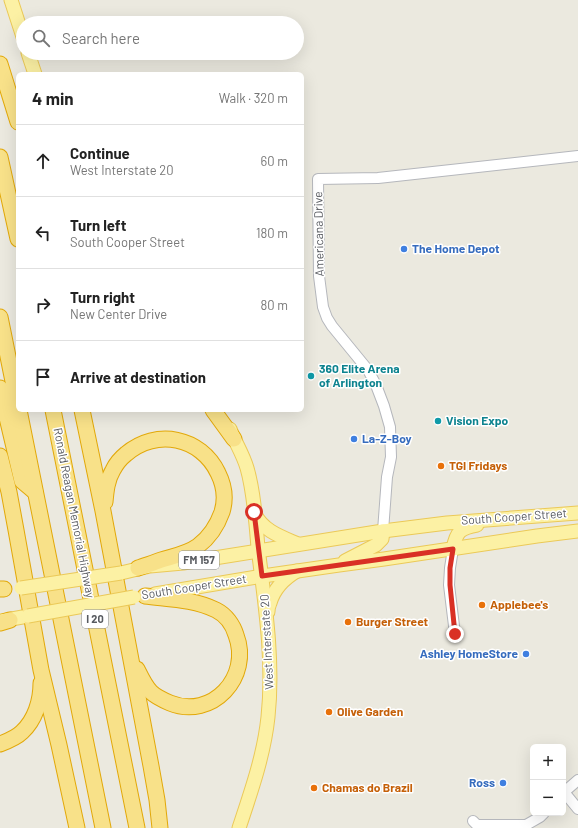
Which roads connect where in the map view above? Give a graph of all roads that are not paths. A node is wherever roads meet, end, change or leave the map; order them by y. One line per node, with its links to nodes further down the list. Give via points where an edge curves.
1 (11, 0): 2 (main road)
2 (16, 16)
3 (30, 60): 5 (main road)
4 (0, 64): 6 (highway)
5 (34, 72)
6 (16, 116)
7 (578, 156): 26 (street, Americana Drive, via 378,178 318,180 323,307 332,326 368,370 376,385 390,427 391,457)
8 (0, 157): 9 (highway)
9 (16, 229)
10 (0, 317): 12 (highway)
11 (0, 388): 20 (highway, via 22,481)
12 (16, 396)
13 (19, 412): 20 (highway)
14 (53, 412): 52 (highway, Ronald Reagan Memorial Highway / I 20)
15 (82, 412): 22 (highway)
16 (214, 412): 18 (highway)
17 (223, 412): 18 (main road, West Interstate 20)
18 (234, 438): 23 (main road, West Interstate 20, via 247,467)
19 (0, 456): 31 (highway)
20 (35, 492): 51 (highway)
21 (0, 501): 31 (highway)
22 (103, 511): 33 (highway, via 113,470 120,459 145,442 163,439 187,443 205,454 216,468 223,487 224,506 214,530 190,551); 40 (highway)
23 (254, 512): 28 (main road, via 268,530); 30 (main road, West Interstate 20)
24 (578, 513): 25 (main road, South Cooper Street / FM 157)
25 (512, 518): 26 (main road, South Cooper Street / FM 157, via 447,522); 29 (main road, via 467,527 458,533)
26 (383, 531): 28 (main road, South Cooper Street / FM 157); 32 (main road, via 382,539 376,545)
27 (578, 531): 29 (main road, South Cooper Street / FM 157)
28 (298, 544): 30 (main road, South Cooper Street / FM 157)
29 (453, 549): 32 (main road, South Cooper Street / FM 157); 41 (street, via 450,585)
30 (259, 551): 33 (main road, South Cooper Street / FM 157); 35 (main road, West Interstate 20)
31 (22, 560): 42 (highway)
32 (339, 565): 34 (main road, South Cooper Street / FM 157)
33 (138, 568): 36 (main road, South Cooper Street / FM 157, bridge, via 120,573)
34 (298, 571): 35 (main road, South Cooper Street / FM 157); 38 (main road, via 277,588 270,602)
35 (262, 576): 37 (main road, South Cooper Street / FM 157); 38 (main road, West Interstate 20)
36 (1, 589)
37 (139, 597): 39 (main road, South Cooper Street / FM 157, bridge); 40 (highway, via 183,600 217,610 226,617 239,642 239,667 232,683 220,696 198,706 188,707 162,700 142,681)
38 (266, 620): 54 (main road, West Interstate 20, via 270,691 268,719 261,757)
39 (4, 621)
40 (125, 630): 53 (highway)
41 (455, 634)
42 (41, 670): 43 (highway, via 38,707 31,721 22,732); 50 (highway)
43 (0, 744)
44 (578, 780): 45 (street)
45 (566, 791)
46 (566, 795): 47 (street)
47 (578, 809)
48 (541, 816): 49 (street, via 526,825 477,825)
49 (473, 821)
50 (77, 828)
51 (103, 828)
52 (137, 828)
53 (160, 828)
54 (239, 828)

